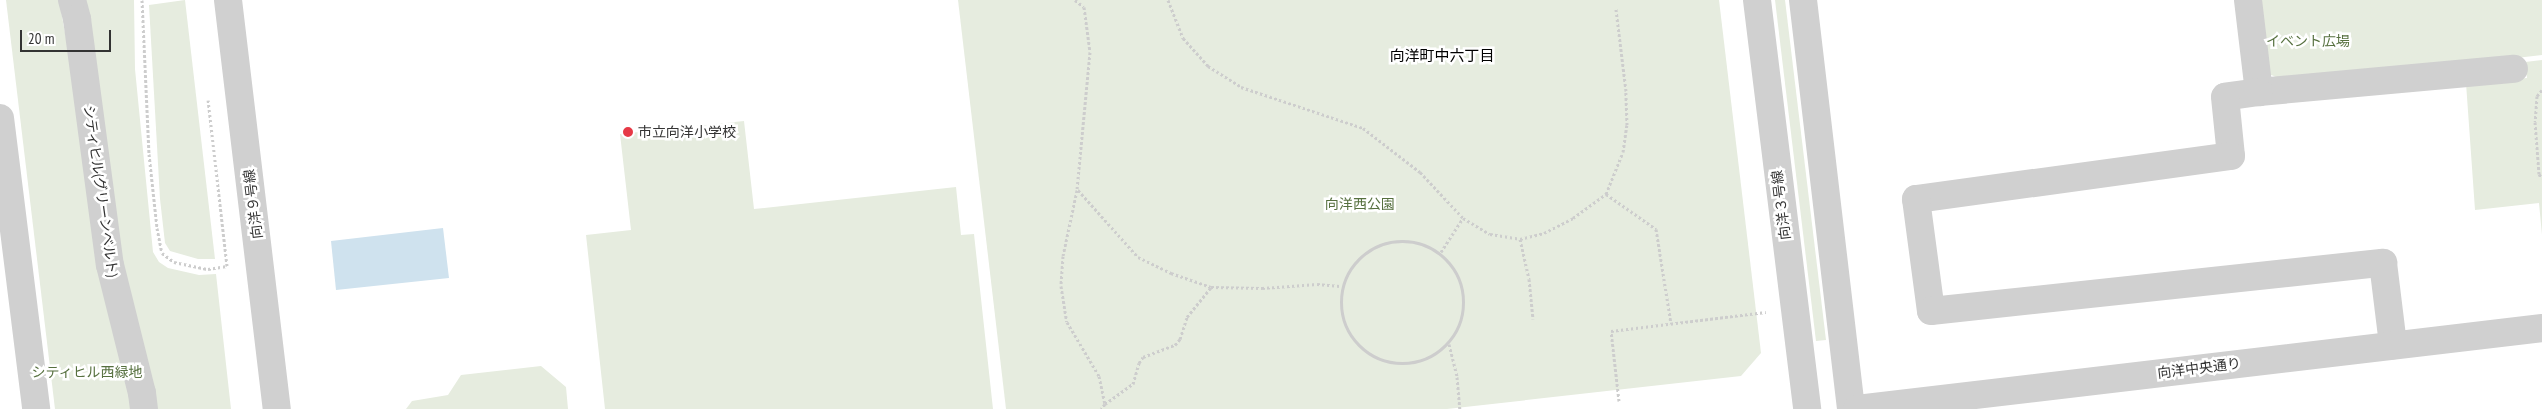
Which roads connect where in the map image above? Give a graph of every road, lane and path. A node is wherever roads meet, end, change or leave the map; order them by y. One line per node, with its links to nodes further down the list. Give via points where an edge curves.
1 (72, 0): 34 (street, シティヒル(グリーンベルト), via 110,265)
2 (142, 0): 15 (path, via 149,154 162,253 174,262 208,268 227,266)
3 (228, 0): 35 (street, 向洋９号線)
4 (1075, 0): 10 (path)
5 (1086, 0): 10 (path)
6 (1168, 0): 20 (path, via 1183,38 1208,66 1241,87 1364,128 1420,172)
7 (1757, 0): 38 (street, 向洋３号線)
8 (1803, 0): 39 (street)
9 (2248, 0): 14 (street)
10 (1084, 7): 18 (path, via 1090,52)
11 (1616, 9): 19 (path, via 1627,125 1623,152)
12 (2514, 69): 14 (street)
13 (2542, 90): 17 (path, via 2537,96 2535,122)
14 (2259, 92): 30 (street, via 2226,97 2231,156 1916,199 1931,311 2383,263)
15 (208, 99)
16 (0, 118): 33 (street)
17 (2542, 178)
18 (1077, 190): 24 (path, via 1138,256 1171,273); 32 (path, via 1063,256 1061,286 1067,322 1099,376)
19 (1606, 194): 21 (path, via 1573,218 1544,233); 27 (path, via 1656,229)
20 (1464, 218): 21 (path, via 1490,234); 22 (path)
21 (1520, 239): 26 (path)
22 (1441, 252): 23 (path, via 1418,243 1394,242 1369,249 1351,264); 29 (path, via 1455,268 1462,291 1463,316)
23 (1340, 286): 24 (path); 29 (path, via 1339,307 1349,333 1365,351 1386,362 1412,363)
24 (1211, 287): 32 (path, via 1186,317 1175,345 1143,357 1132,384)
25 (1767, 312): 27 (path)
26 (1533, 319)
27 (1671, 324): 31 (path, via 1611,331)
28 (2542, 328): 30 (street, 向洋中央通り)
29 (1449, 344): 37 (path, via 1457,376)
30 (2393, 345): 40 (street, 向洋中央通り)
31 (1619, 401)
32 (1105, 404): 36 (path)
33 (36, 409)
34 (144, 409)
35 (277, 409)
36 (1101, 409)
37 (1460, 409)
38 (1807, 409)
39 (1852, 409)
40 (1857, 409)

